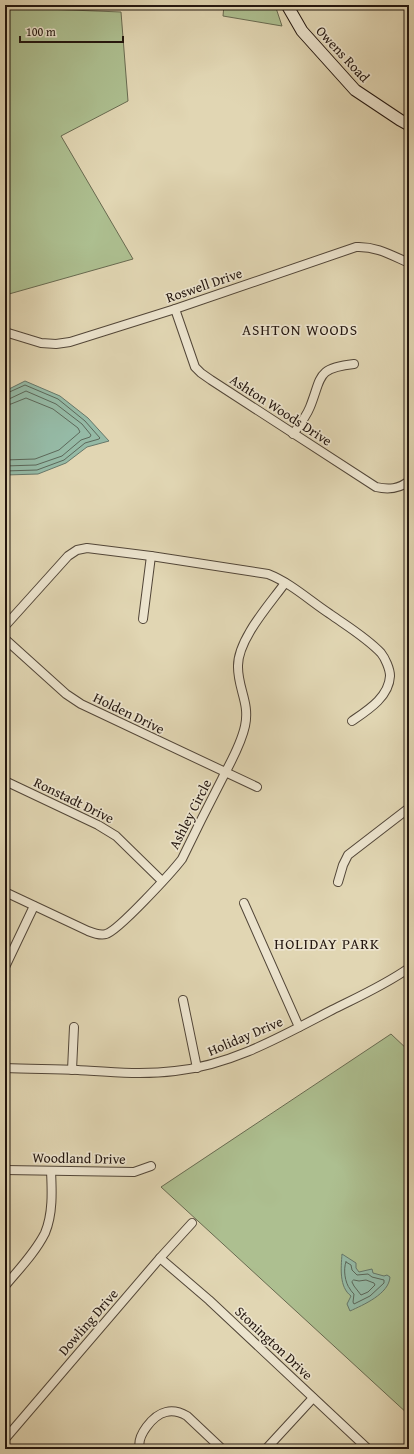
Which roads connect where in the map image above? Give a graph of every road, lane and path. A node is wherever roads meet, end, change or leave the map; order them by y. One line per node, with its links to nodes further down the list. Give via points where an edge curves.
1 (287, 5): 2 (street, Owens Road, via 302,31 355,90)
2 (409, 125)
3 (409, 263): 4 (street, Roswell Drive, via 380,250 356,247)
4 (175, 309): 5 (street, Roswell Drive, via 70,342 56,344 41,343); 7 (street, Ashton Woods Drive, via 193,361 201,373)
5 (5, 332)
6 (354, 364): 7 (street, via 328,369 321,376 310,408)
7 (293, 434): 8 (street, Ashton Woods Drive, via 376,487 397,488)
8 (409, 481)
9 (151, 556): 10 (street, via 260,572); 11 (street); 12 (street, via 87,548 77,550 68,556)
10 (286, 583): 14 (street, via 369,642 382,654 387,664 390,674 382,696 374,706); 15 (street, Ashley Circle, via 255,624 240,653 238,666 247,713 242,737)
11 (143, 619)
12 (5, 626)
13 (5, 639): 15 (street, Holden Drive, via 66,694 81,704)
14 (352, 721)
15 (225, 773): 17 (street, Holden Drive); 19 (street, Ashley Circle, via 182,859)
16 (5, 781): 19 (street, Ronstadt Drive, via 116,836)
17 (257, 787)
18 (409, 808): 20 (street, via 348,855)
19 (162, 881): 23 (street, Ashley Circle, via 120,924 105,935 88,931)
20 (338, 882)
21 (5, 892): 23 (street, Ashley Circle)
22 (244, 903): 28 (street)
23 (34, 906): 24 (street)
24 (5, 967)
25 (409, 968): 28 (street, Holiday Drive)
26 (183, 1000): 30 (street)
27 (74, 1027): 31 (street)
28 (299, 1027): 30 (street, Holiday Drive, via 238,1056)
29 (5, 1068): 31 (street, Holiday Drive)
30 (197, 1068): 31 (street, Holiday Drive, via 151,1074)
31 (72, 1070)
32 (151, 1166): 34 (street, Woodland Drive, via 134,1172)
33 (5, 1170): 34 (street, Woodland Drive)
34 (51, 1171): 37 (street, via 52,1198 45,1232 37,1247)
35 (192, 1223): 36 (street, Dowling Drive)
36 (160, 1258): 38 (street, Stonington Drive, via 209,1300); 39 (street, Dowling Drive)
37 (5, 1286)
38 (313, 1398): 42 (street); 43 (street, Stonington Drive)
39 (5, 1439)
40 (140, 1449): 41 (street, via 141,1437 146,1429 157,1416 165,1412 180,1412 187,1416)
41 (222, 1449)
42 (266, 1449)
43 (368, 1449)

